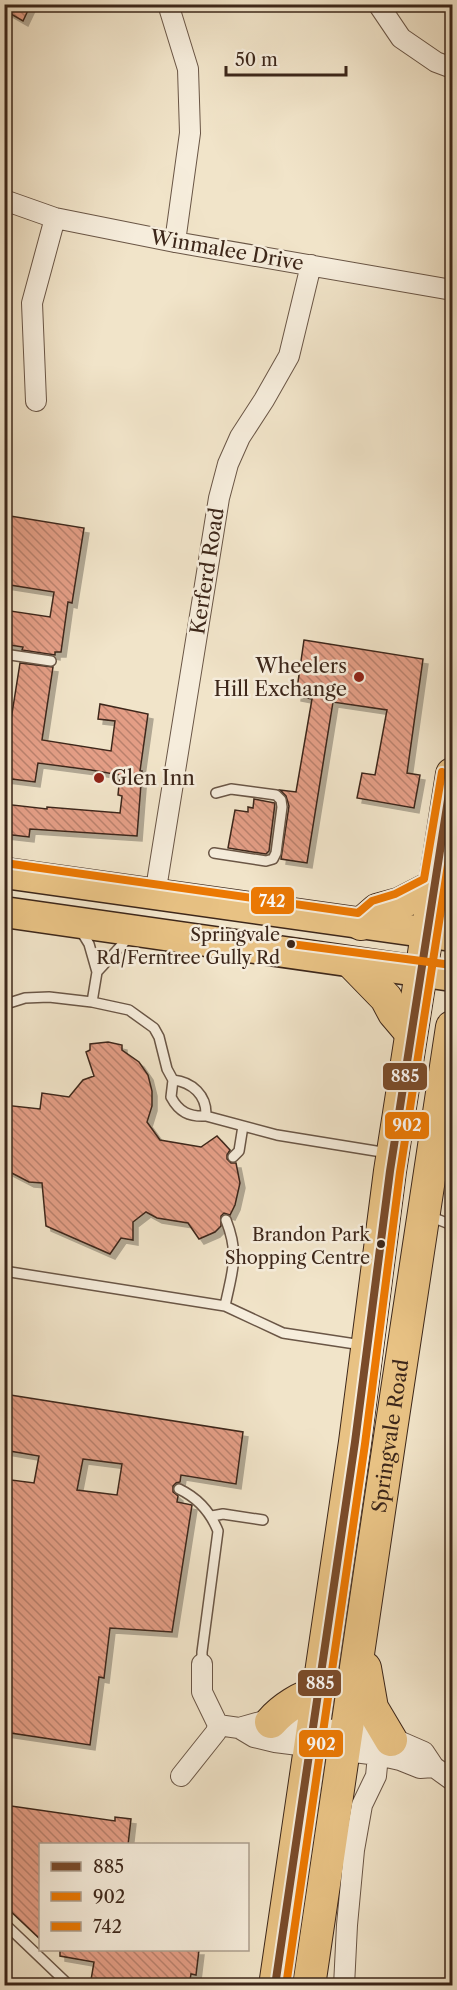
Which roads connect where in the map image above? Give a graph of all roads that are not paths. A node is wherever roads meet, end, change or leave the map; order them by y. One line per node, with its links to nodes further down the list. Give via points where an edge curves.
1 (168, 4): 6 (street, via 188,69 190,133)
2 (378, 4): 3 (street, via 401,38 436,62)
3 (453, 68)
4 (4, 200): 5 (street, Winmalee Drive)
5 (55, 218): 6 (street, Winmalee Drive); 9 (street, via 33,303)
6 (176, 242): 7 (street, Winmalee Drive)
7 (311, 265): 8 (street, Winmalee Drive); 17 (street, Kerferd Road, via 289,356 240,437 219,498)
8 (453, 290)
9 (36, 400)
10 (4, 654): 11 (lane)
11 (51, 662)
12 (453, 774): 16 (highway, Springvale Road)
13 (216, 793): 14 (lane, via 231,789 276,795 282,807 273,859)
14 (214, 853)
15 (4, 873): 17 (main road)
16 (434, 886): 21 (highway, via 399,904 377,910); 23 (highway, Springvale Road)
17 (155, 895): 18 (main road)
18 (225, 905): 21 (main road); 24 (main road)
19 (4, 912): 20 (main road)
20 (76, 922): 22 (main road); 26 (lane, via 89,944)
21 (361, 924): 23 (main road)
22 (134, 931): 24 (main road); 26 (lane)
23 (440, 935): 27 (highway, Springvale Road)
24 (219, 943): 25 (main road)
25 (352, 963): 27 (main road); 31 (highway, via 386,998)
26 (97, 972): 29 (lane)
27 (420, 972): 28 (main road); 31 (highway, Springvale Road)
28 (453, 976)
29 (92, 1002): 30 (lane, via 24,998); 33 (lane, via 129,1010 154,1028)
30 (4, 1007)
31 (411, 1033): 34 (highway, Springvale Road)
32 (451, 1042): 34 (highway, Springvale Road)
33 (173, 1080): 35 (lane, via 184,1081 198,1091); 35 (lane, via 171,1097 181,1111)
34 (425, 1095): 37 (highway, Springvale Road); 39 (highway, Springvale Road)
35 (206, 1116): 36 (lane)
36 (243, 1126): 37 (lane); 38 (lane, via 239,1151)
37 (393, 1154): 44 (highway, Springvale Road)
38 (233, 1157)
39 (424, 1214): 41 (lane); 46 (highway, Springvale Road)
40 (226, 1220): 43 (lane, via 235,1258)
41 (453, 1225)
42 (4, 1271): 43 (lane)
43 (225, 1306): 44 (lane, via 283,1333)
44 (367, 1346): 45 (highway, Springvale Road)
45 (360, 1408): 46 (highway); 52 (highway, Springvale Road)
46 (394, 1411): 50 (highway, Springvale Road)
47 (179, 1489): 48 (lane, via 198,1500)
48 (212, 1516): 49 (lane); 51 (lane, via 218,1531)
49 (262, 1520)
50 (361, 1634): 57 (highway, Springvale Road); 58 (highway, via 372,1708)
51 (202, 1664): 54 (street, via 202,1692)
52 (318, 1693): 53 (highway, via 306,1695); 56 (highway, Springvale Road)
53 (271, 1722): 55 (street); 56 (street)
54 (218, 1725): 55 (street); 59 (street)
55 (239, 1728): 56 (street, via 254,1737)
56 (312, 1737): 57 (street); 64 (highway, Springvale Road)
57 (345, 1741): 58 (street); 61 (highway, Springvale Road)
58 (384, 1748): 60 (street, via 419,1749 434,1767); 61 (street, Springvale Road, via 376,1776)
59 (181, 1776)
60 (453, 1780)
61 (342, 1848): 65 (highway, Springvale Road); 66 (street, Springvale Road, via 347,1925)
62 (4, 1923): 63 (lane)
63 (70, 1986)
64 (274, 1986)
65 (309, 1986)
66 (344, 1986)

